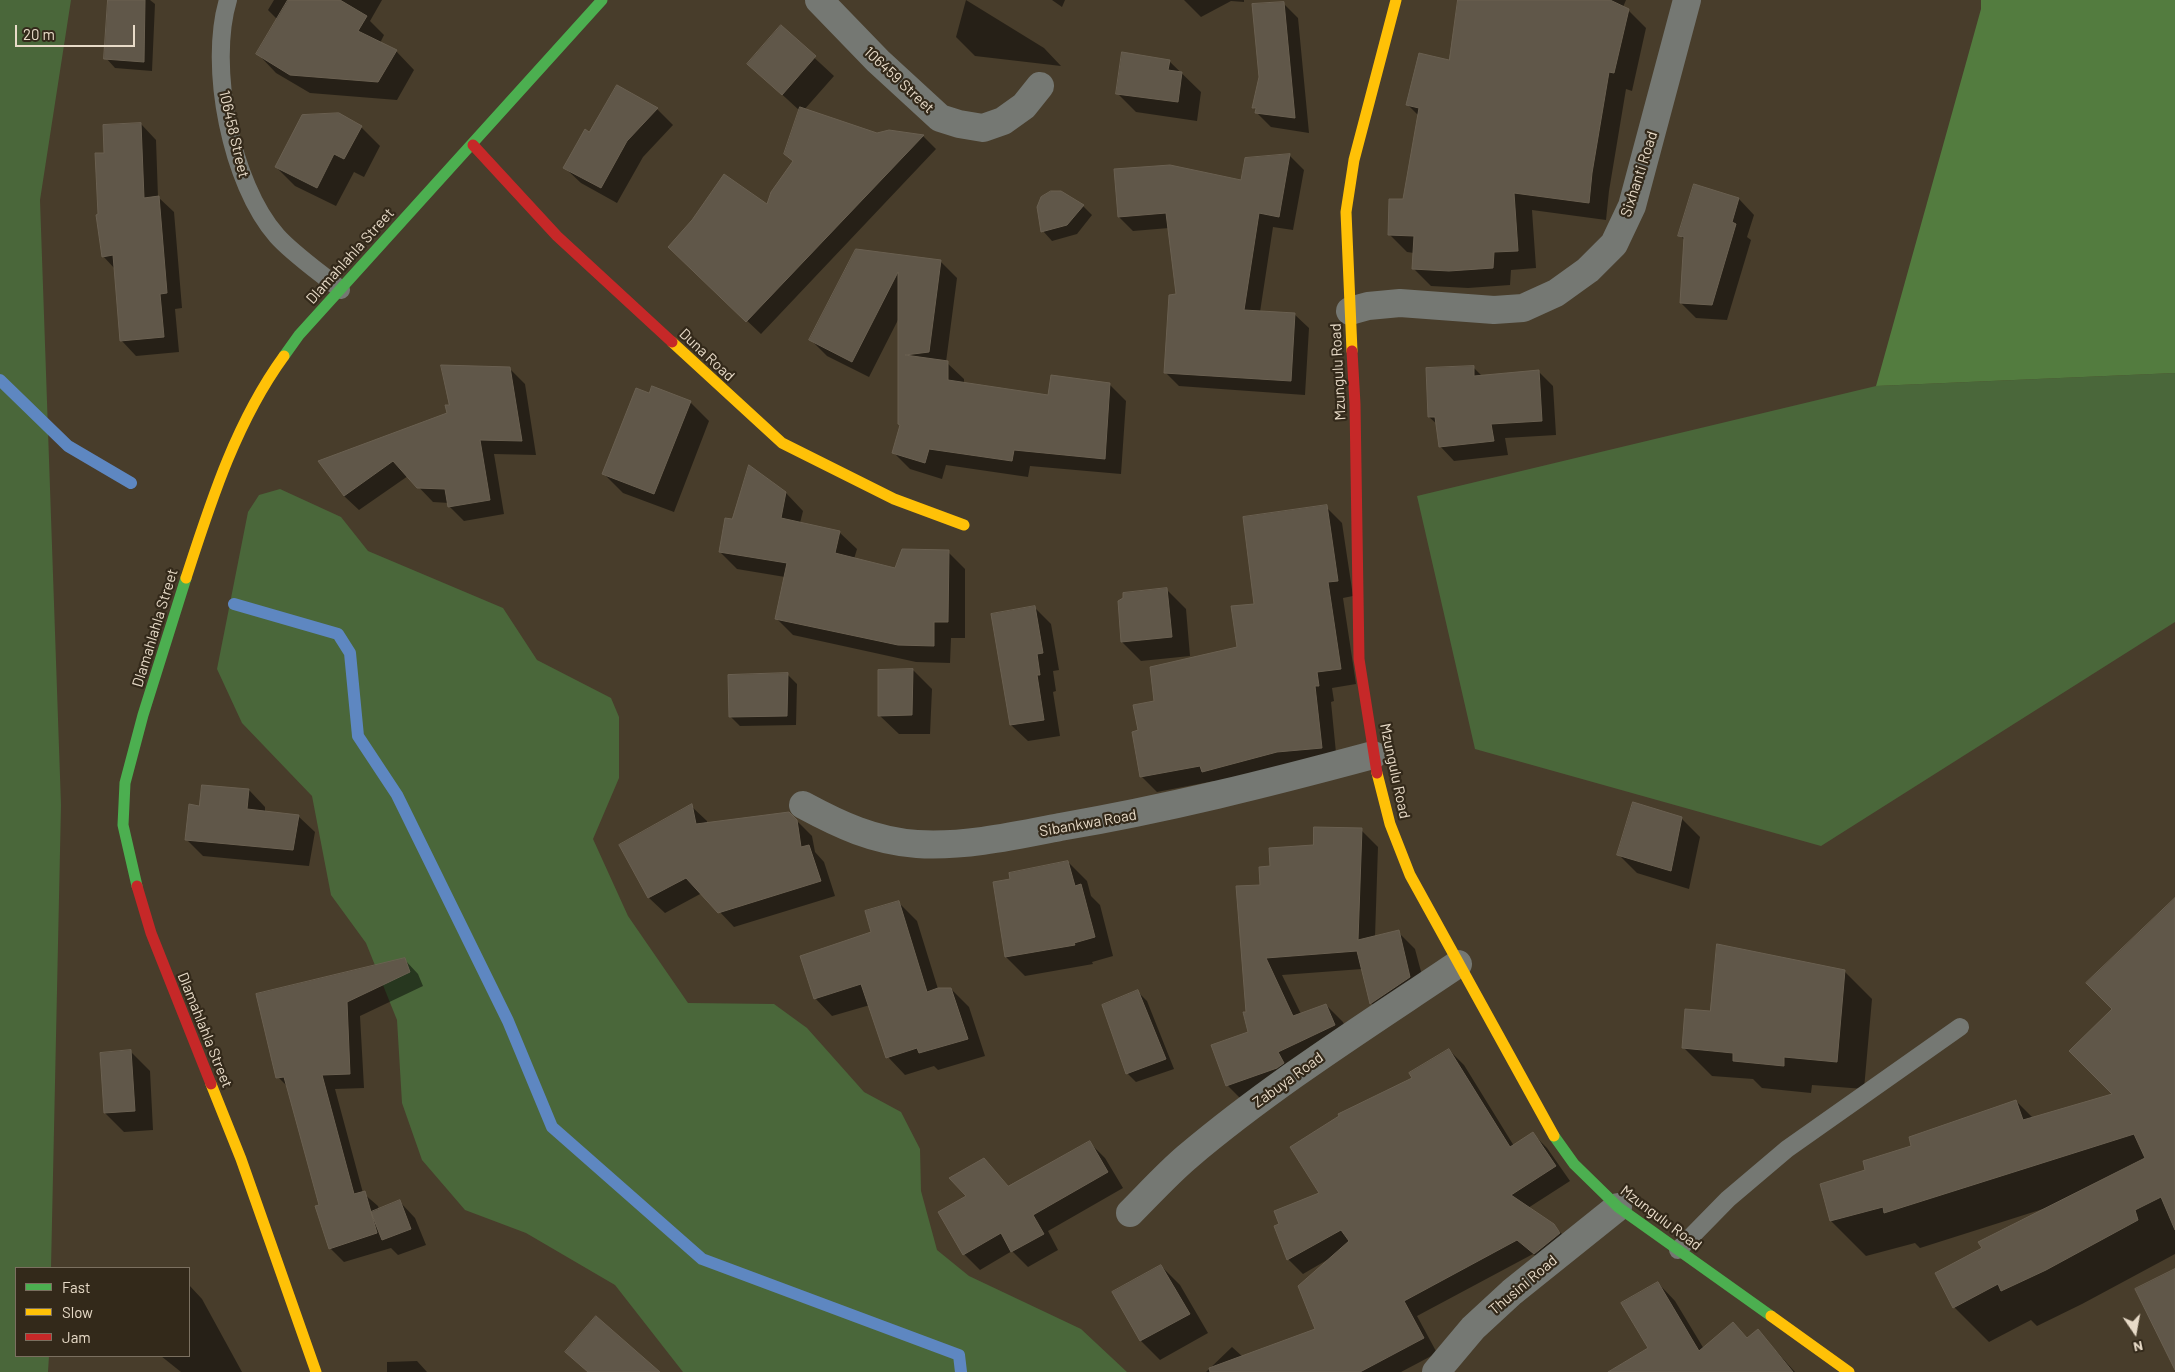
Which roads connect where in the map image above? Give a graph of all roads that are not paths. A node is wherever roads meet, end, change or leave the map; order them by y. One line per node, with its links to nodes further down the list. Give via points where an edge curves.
1 (228, 0): 8 (lane, 106458 Street, via 221,42 221,77 234,148 249,193 278,237)
2 (602, 0): 7 (street, Dlamahlahla Street)
3 (819, 0): 6 (street, 106459 Street, via 940,118 983,128 1003,121 1024,106)
4 (1396, 0): 9 (street, Mzungulu Road, via 1354,160 1346,212)
5 (1687, 0): 9 (street, Sixhanti Road, via 1632,206 1614,244 1588,270 1556,293 1523,308 1494,310 1400,303)
6 (1040, 86)
7 (473, 145): 8 (street, Dlamahlahla Street); 10 (street, Duna Road, via 557,236 782,443 894,499)
8 (341, 290): 18 (street, Dlamahlahla Street, via 298,335 265,382 211,501 143,715 125,783 123,825 151,933 241,1159)
9 (1350, 311): 11 (street, Mzungulu Road, via 1355,404 1359,659)
10 (964, 525)
11 (1373, 755): 12 (street, Sibankwa Road, via 1147,812 962,842 918,844 882,839 842,826); 13 (street, Mzungulu Road, via 1390,824 1410,875)
12 (803, 805)
13 (1458, 964): 15 (street, Mzungulu Road, via 1549,1128 1574,1164); 16 (street, Zabuya Road, via 1252,1106 1186,1158)
14 (1960, 1028): 17 (lane, via 1787,1150 1728,1199)
15 (1618, 1207): 17 (street, Mzungulu Road); 19 (street, Thusini Road, via 1512,1292 1473,1328)
16 (1130, 1213)
17 (1678, 1250): 20 (street, Mzungulu Road)
18 (316, 1372)
19 (1436, 1372)
20 (1848, 1372)

